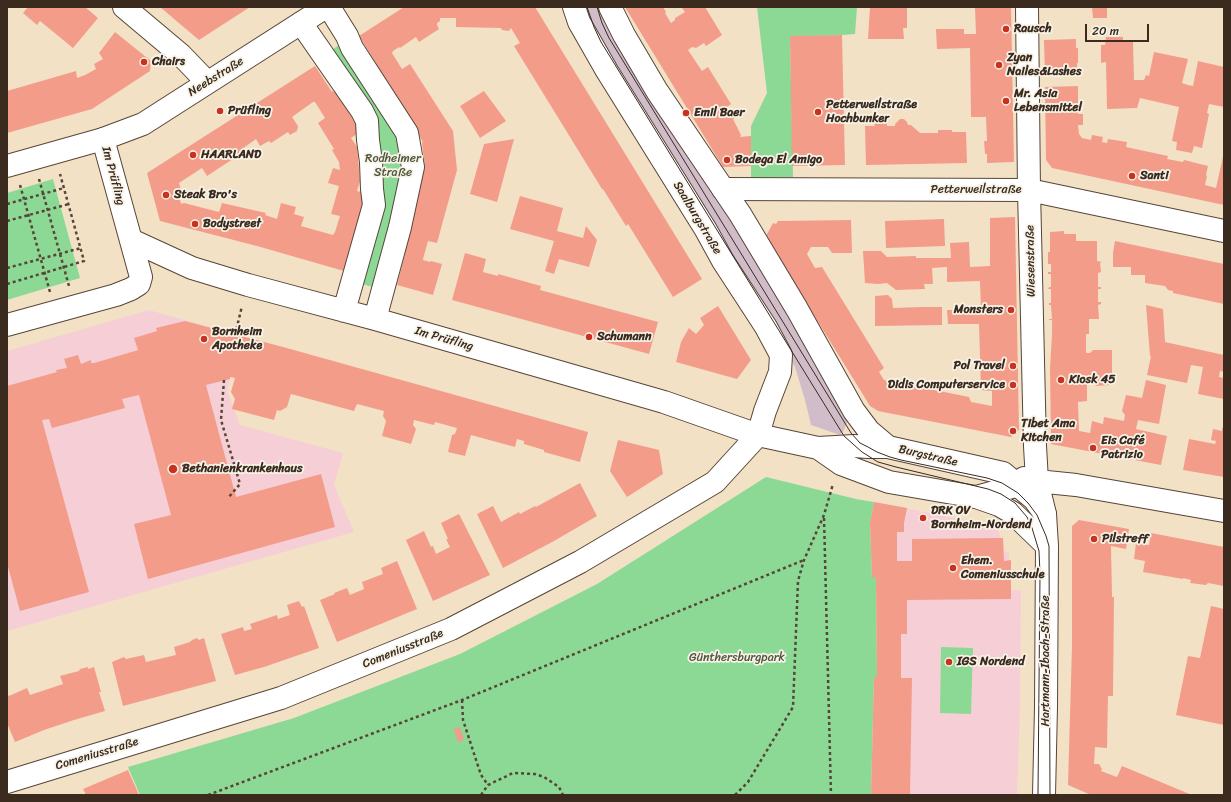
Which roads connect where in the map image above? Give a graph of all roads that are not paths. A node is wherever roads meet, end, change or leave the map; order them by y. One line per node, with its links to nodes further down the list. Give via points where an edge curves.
1 (124, 7): 8 (street)
2 (326, 7): 7 (street, Neebstraße)
3 (329, 7): 16 (street, via 406,133 413,168)
4 (574, 7): 19 (street, Saalburgstraße, via 579,22 607,71 766,327 780,355 780,372 764,411)
5 (610, 7): 11 (street, via 657,91)
6 (1027, 7): 12 (street, Wiesenstraße)
7 (301, 23): 8 (street, Neebstraße); 15 (street, via 367,121 374,205)
8 (207, 82): 9 (street, Neebstraße, via 143,124)
9 (103, 139): 10 (street, Im Prüfling); 14 (street, Im Prüfling)
10 (7, 166)
11 (723, 189): 12 (street, Petterweilstraße); 18 (street)
12 (1029, 190): 13 (street, Petterweilstraße); 22 (street, Wiesenstraße)
13 (1224, 231)
14 (131, 240): 15 (street, Im Prüfling, via 192,268); 17 (street, Im Prüfling, via 141,277 139,284 116,295)
15 (344, 311): 16 (street, Im Prüfling)
16 (375, 319): 19 (street, Im Prüfling, via 664,402)
17 (7, 325)
18 (854, 411): 20 (street, via 869,431); 21 (street, via 844,436)
19 (758, 435): 21 (street, Burgstraße); 26 (street, Comeniusstraße, via 715,482 580,562 451,629 281,698)
20 (888, 447): 21 (street, Burgstraße); 22 (street, Burgstraße)
21 (818, 448): 23 (street, Burgstraße, via 841,464 889,482)
22 (1020, 480): 23 (street, Burgstraße); 24 (street, Burgstraße, via 1076,486); 25 (street, Hartmann-Ibach-Straße, via 1045,514)
23 (976, 498): 25 (street, Burgstraße, via 999,505 1013,513)
24 (1224, 511)
25 (1047, 546): 27 (street, Hartmann-Ibach-Straße)
26 (7, 782)
27 (1044, 795)

